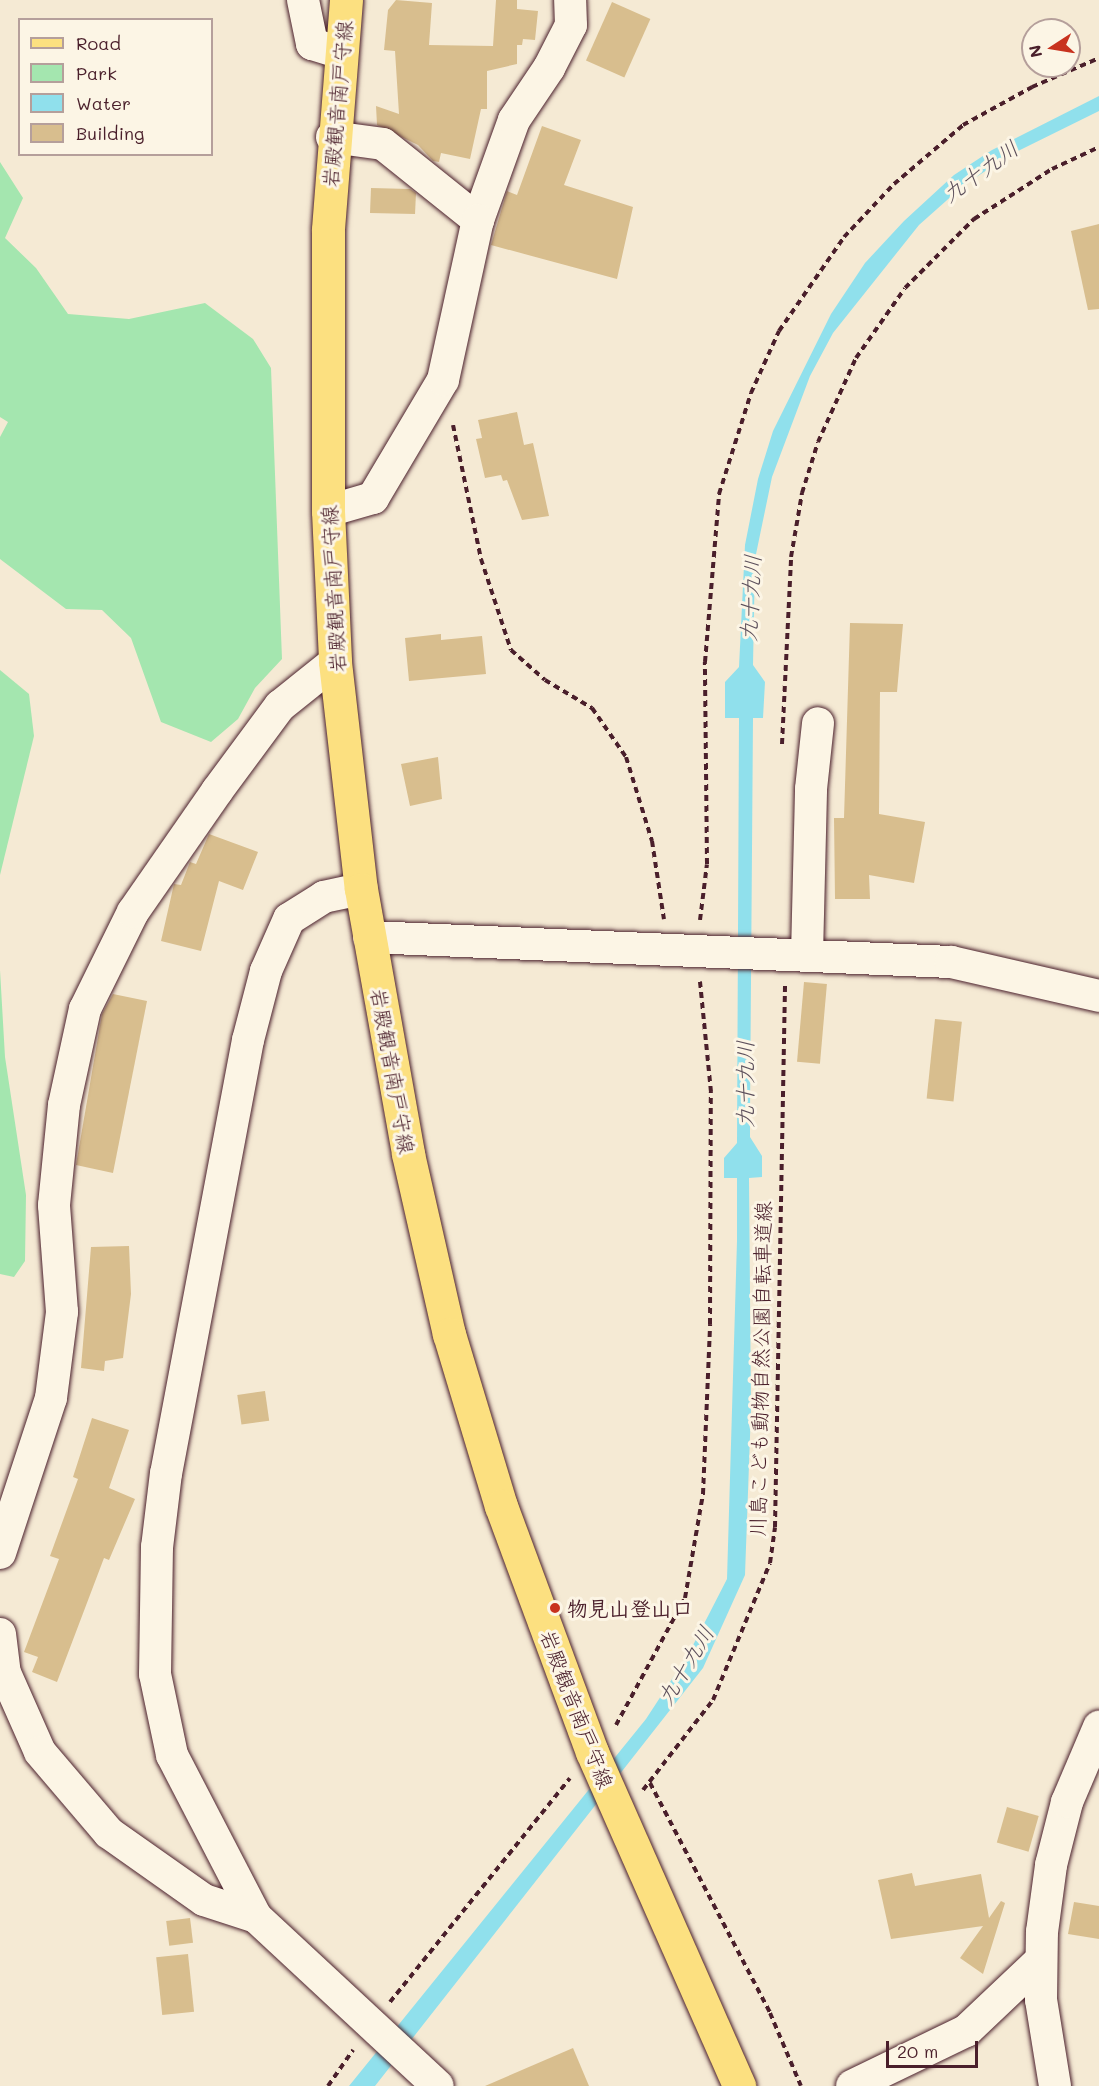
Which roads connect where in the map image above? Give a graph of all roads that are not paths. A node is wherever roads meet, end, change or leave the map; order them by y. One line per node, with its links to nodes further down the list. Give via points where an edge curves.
1 (303, 0): 4 (street, via 312,44)
2 (346, 0): 4 (main road, 岩殿観音南戸守線)
3 (570, 0): 6 (street, via 571,24 549,68 514,120)
4 (339, 52): 5 (main road, 岩殿観音南戸守線)
5 (332, 137): 6 (street, via 383,144); 7 (main road, 岩殿観音南戸守線)
6 (478, 220): 7 (street, via 443,380 373,498)
7 (328, 511): 8 (main road, 岩殿観音南戸守線)
8 (335, 663): 10 (main road, 岩殿観音南戸守線); 14 (street, via 280,706 218,791 132,912 85,1009 64,1105 54,1205 62,1312 51,1398)
9 (818, 723): 12 (street)
10 (361, 889): 11 (main road, 岩殿観音南戸守線); 17 (street, via 324,897 289,920 266,970 248,1040 166,1473 157,1547 154,1674 160,1716 172,1755)
11 (369, 937): 12 (street, via 692,951); 20 (main road, 岩殿観音南戸守線, via 408,1154 450,1334 501,1506 592,1752)
12 (789, 963): 13 (street, via 951,962)
13 (1099, 996)
14 (0, 1553)
15 (0, 1634): 17 (street, via 5,1673 40,1752 109,1833 204,1900)
16 (1099, 1727): 18 (street, via 1067,1802 1051,1865)
17 (256, 1917): 19 (street)
18 (1041, 1960): 21 (street, via 966,2031); 22 (street, via 1041,2000)
19 (438, 2086)
20 (739, 2086)
21 (852, 2086)
22 (1055, 2086)

